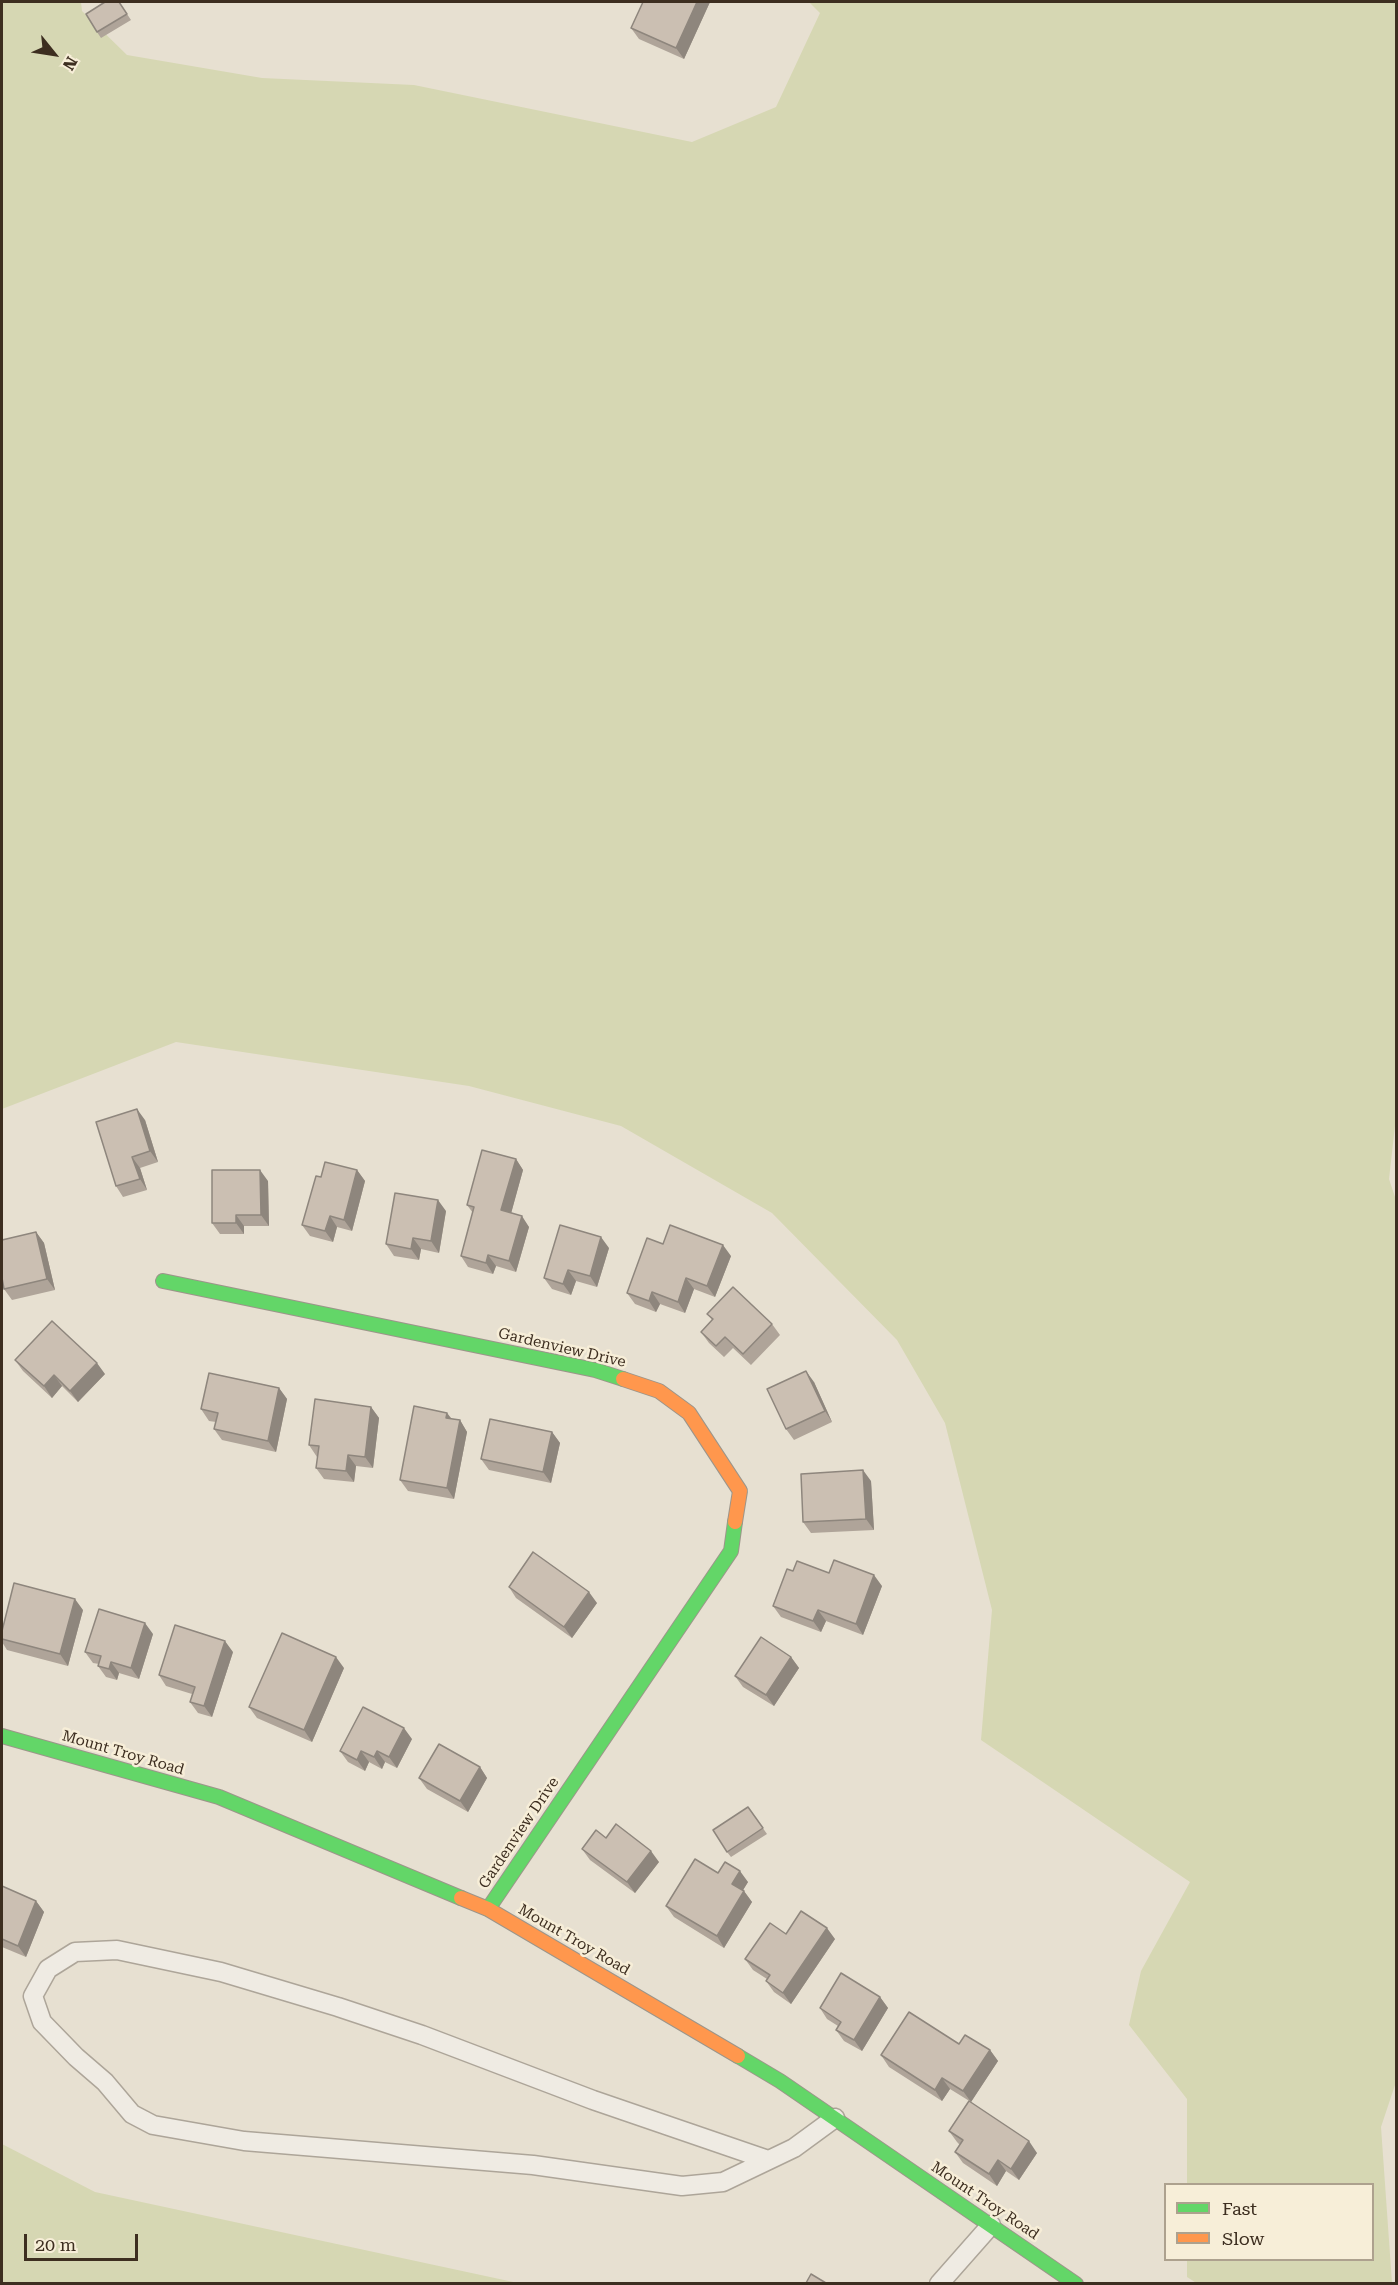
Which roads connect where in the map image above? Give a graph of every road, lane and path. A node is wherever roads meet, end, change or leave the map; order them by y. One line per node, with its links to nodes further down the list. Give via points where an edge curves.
1 (163, 1281): 3 (street, Gardenview Drive, via 595,1370 659,1391 689,1413 740,1491 731,1551)
2 (2, 1736): 3 (street, Mount Troy Road, via 219,1797)
3 (488, 1909): 4 (street, Mount Troy Road, via 780,2081)
4 (835, 2118): 5 (lane, via 794,2148); 6 (street, Mount Troy Road)
5 (768, 2160): 5 (lane, via 723,2182 682,2187 533,2165 244,2141 153,2125 132,2114 105,2082 42,2022 33,1996 48,1969 75,1952 117,1950 221,1972 422,2035 593,2100)
6 (992, 2225): 7 (lane); 8 (street, Mount Troy Road)
7 (939, 2283)
8 (1076, 2283)

